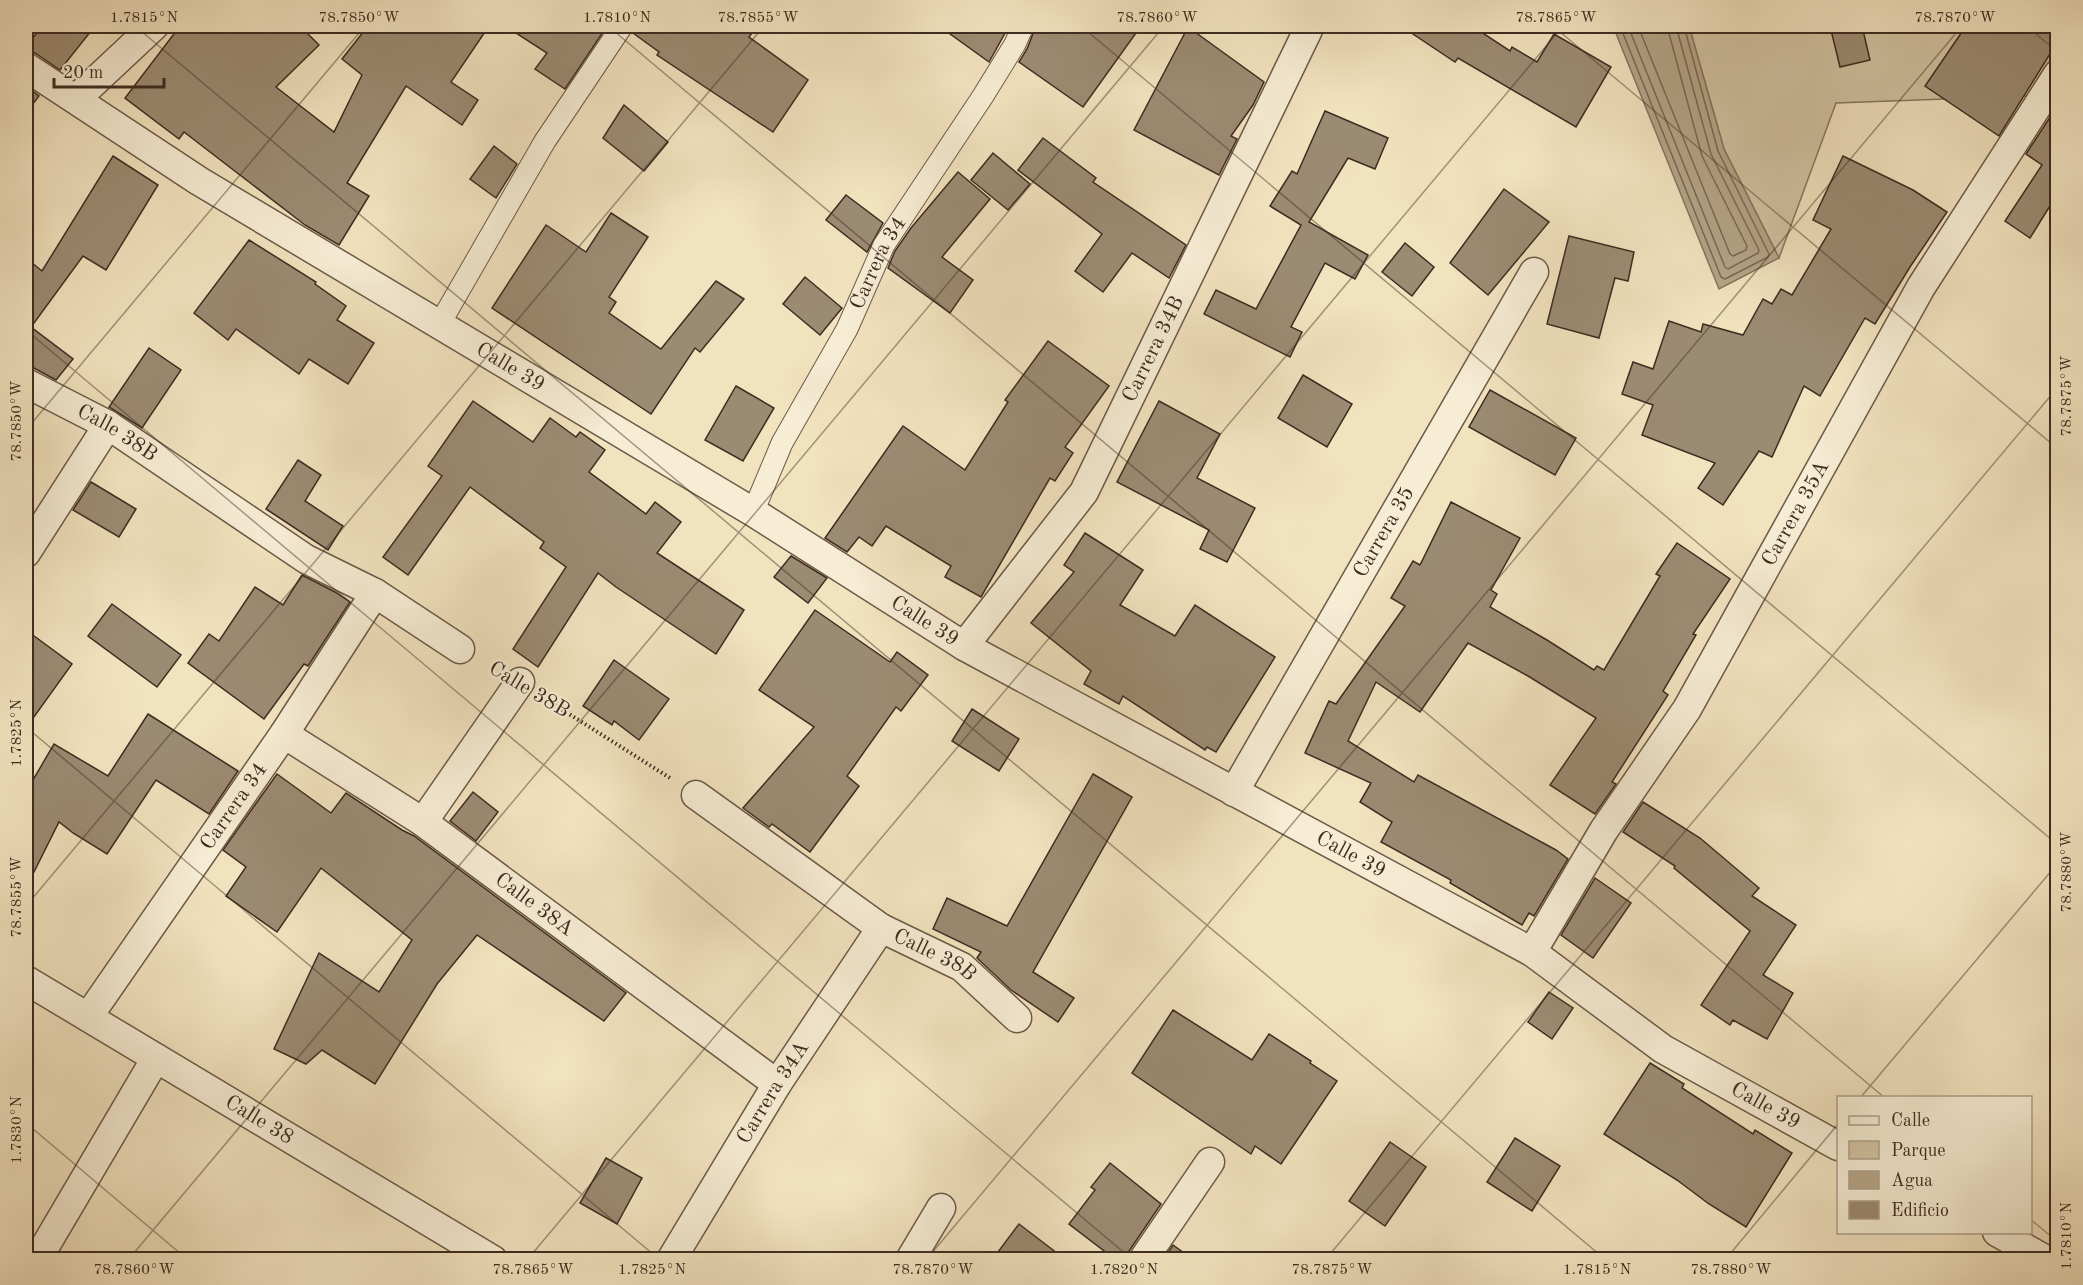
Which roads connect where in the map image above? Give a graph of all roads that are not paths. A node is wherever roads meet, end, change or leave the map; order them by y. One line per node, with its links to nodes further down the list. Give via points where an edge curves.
1 (154, 26): 7 (street)
2 (622, 26): 9 (street, via 545,141)
3 (1023, 26): 12 (street, Carrera 34, via 983,96 884,245 847,329 782,443)
4 (1308, 30): 15 (street, Carrera 34B, via 1084,492)
5 (26, 67): 7 (street, Calle 39)
6 (2058, 74): 23 (street, Carrera 35A, via 1921,287 1687,709 1604,830)
7 (76, 99): 9 (street, Calle 39, via 199,181)
8 (1534, 272): 19 (street, Carrera 35)
9 (440, 325): 12 (street, Calle 39)
10 (26, 383): 11 (street, Calle 38B)
11 (108, 425): 13 (street); 14 (street, Calle 38B, via 306,559)
12 (753, 512): 15 (street, Calle 39)
13 (26, 553)
14 (375, 593): 16 (street, Calle 38B); 18 (street, Carrera 34)
15 (964, 646): 19 (street, Calle 39)
16 (460, 649)
17 (520, 682): 21 (street)
18 (284, 734): 21 (street, Calle 38A); 25 (street, Carrera 34)
19 (1234, 792): 23 (street, Calle 39)
20 (696, 795): 22 (street, Calle 38B)
21 (423, 822): 28 (street, Calle 38A)
22 (880, 928): 26 (street, Calle 38B, via 962,967); 28 (street, Carrera 34A)
23 (1532, 952): 29 (street, Calle 39, via 1663,1049)
24 (26, 980): 25 (street, Calle 38)
25 (88, 1017): 27 (street, Calle 38)
26 (1017, 1018)
27 (156, 1058): 33 (street); 34 (street, Calle 38)
28 (777, 1084): 35 (street, Carrera 34A)
29 (1837, 1145)
30 (1210, 1162): 37 (street)
31 (941, 1208): 36 (street)
32 (1998, 1234): 38 (street)
33 (37, 1260)
34 (493, 1260)
35 (671, 1260)
36 (910, 1260)
37 (1143, 1260)
38 (2046, 1260)

